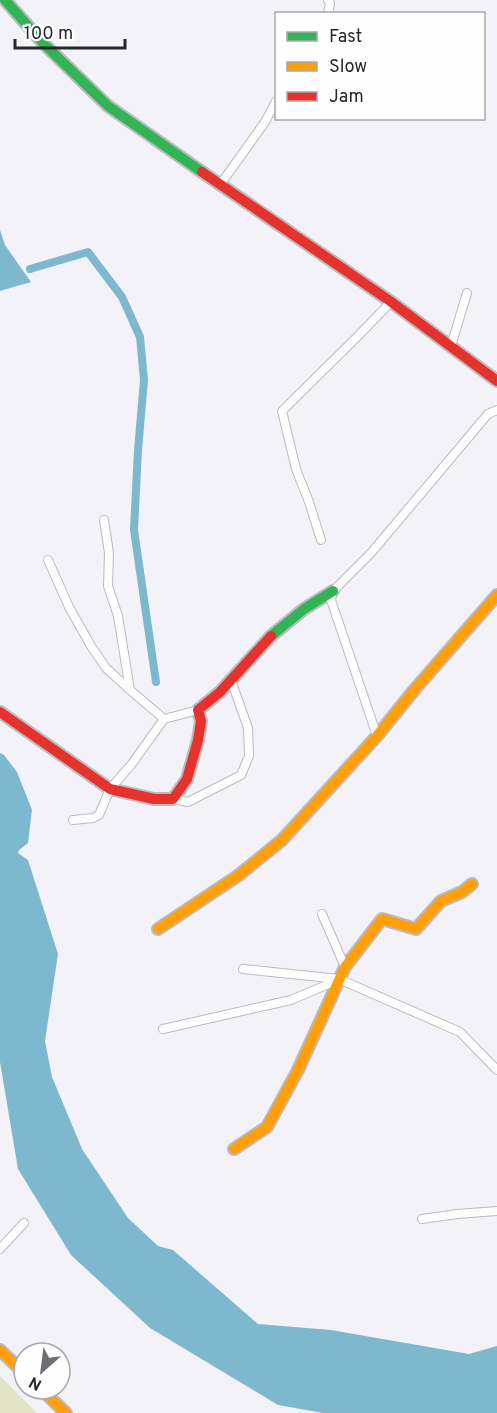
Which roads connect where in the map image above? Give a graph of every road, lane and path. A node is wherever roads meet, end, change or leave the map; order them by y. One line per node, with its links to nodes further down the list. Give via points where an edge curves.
1 (5, 0): 3 (street, via 108,106)
2 (275, 103): 3 (street)
3 (220, 185): 5 (street)
4 (467, 293): 6 (street)
5 (390, 300): 6 (street); 10 (street, via 282,411 296,470)
6 (451, 346): 7 (street)
7 (497, 381)
8 (497, 410): 12 (street, via 488,414 371,553)
9 (104, 520): 15 (street, via 110,553 108,586 118,616)
10 (321, 540)
11 (48, 560): 15 (street, via 91,646 106,668)
12 (333, 591): 14 (street, via 303,609 270,637); 19 (street, via 331,600)
13 (497, 595): 19 (street)
14 (231, 680): 16 (street); 21 (street, via 248,728 249,756 241,775 188,802)
15 (130, 690): 18 (street)
16 (198, 710): 18 (street); 21 (street, via 201,721 187,779)
17 (0, 712): 20 (street)
18 (164, 719): 20 (street)
19 (377, 736): 25 (street, via 282,840 239,875)
20 (110, 789): 21 (street); 22 (street, via 99,815)
21 (173, 799)
22 (73, 820)
23 (472, 884): 26 (street, via 441,901 416,929 382,919)
24 (322, 914): 26 (street)
25 (158, 929)
26 (345, 967): 28 (street)
27 (243, 969): 28 (street)
28 (339, 979): 29 (street, via 291,1000); 30 (street, via 460,1032); 31 (street, via 267,1127)
29 (163, 1029)
30 (497, 1070)
31 (234, 1149)
32 (497, 1210): 33 (street)
33 (422, 1219)
34 (24, 1223): 35 (street)
35 (0, 1249)
36 (0, 1350): 37 (street)
37 (12, 1362)
38 (54, 1401): 39 (street)
39 (66, 1413)

